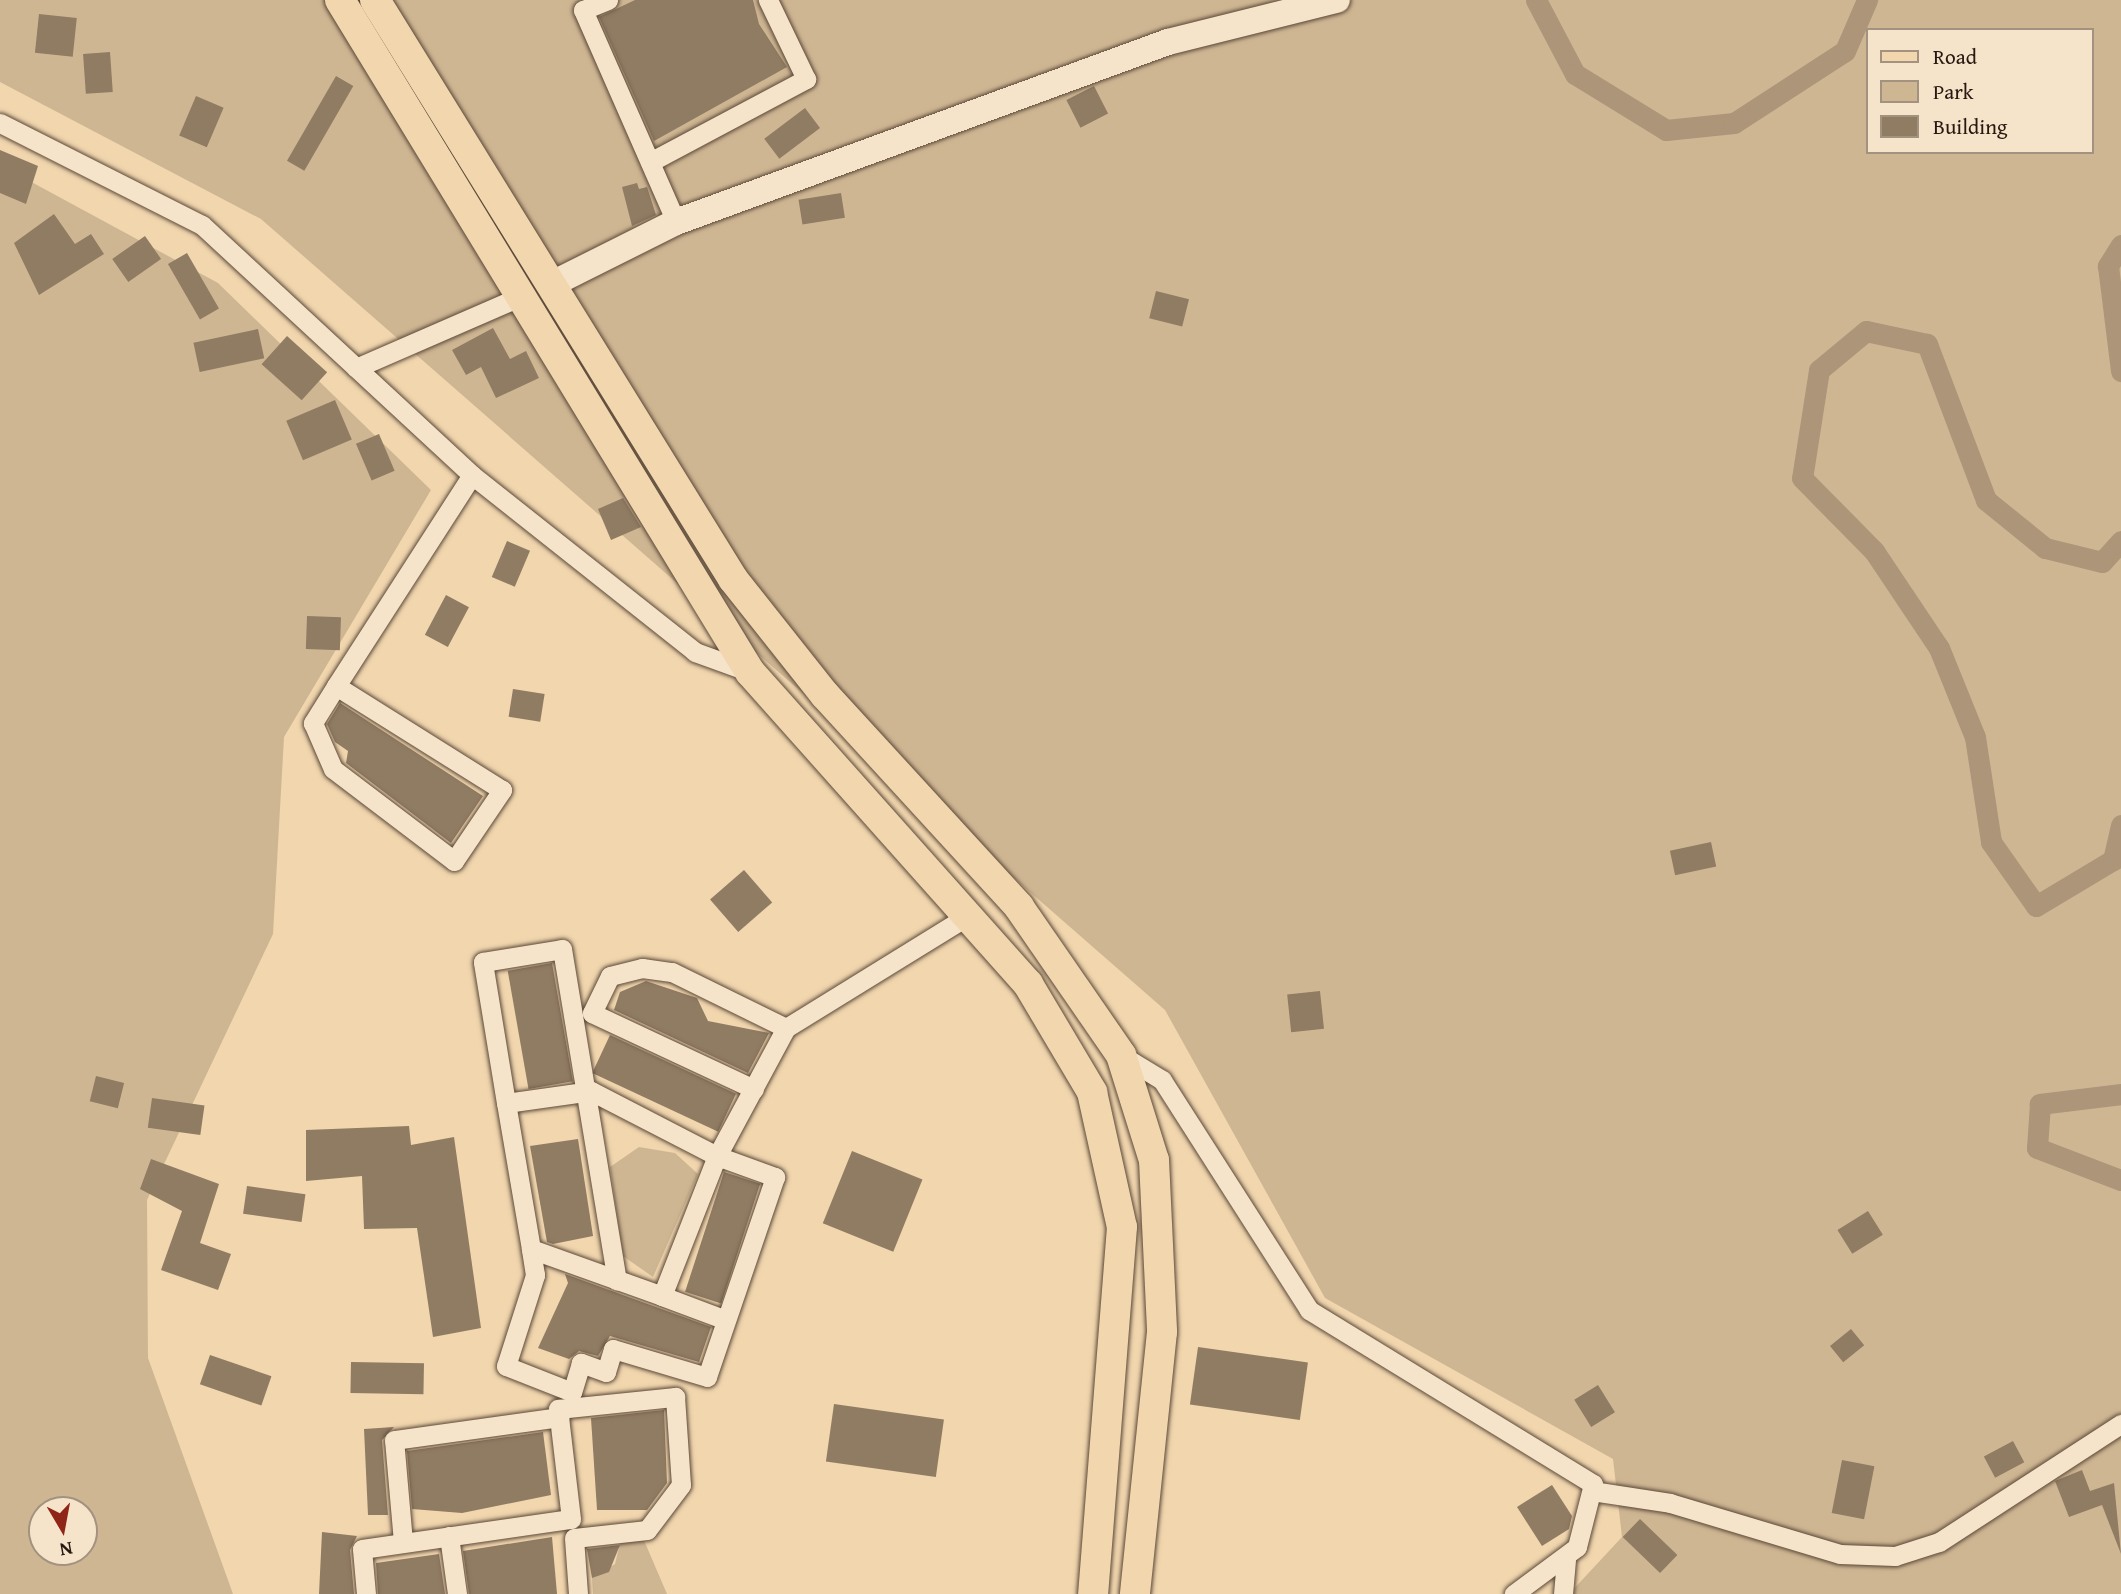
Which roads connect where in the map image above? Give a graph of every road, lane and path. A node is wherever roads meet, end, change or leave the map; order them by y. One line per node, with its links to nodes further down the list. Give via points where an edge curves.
1 (340, 0): 10 (main road)
2 (375, 0): 9 (main road)
3 (608, 0): 7 (street, via 583,10)
4 (768, 0): 7 (street, via 806,79)
5 (1336, 0): 8 (street, via 1168,42)
6 (0, 123): 11 (street, via 202,225)
7 (650, 162): 8 (street)
8 (676, 222): 9 (street)
9 (554, 283): 18 (main road, via 733,579 825,695 1019,907)
10 (524, 295): 11 (street); 13 (main road)
11 (356, 368): 12 (street)
12 (472, 475): 13 (street, via 695,652); 14 (street)
13 (750, 672): 15 (main road)
14 (336, 686): 14 (street, via 502,790 454,862 333,769 313,723)
15 (967, 916): 17 (street); 37 (main road, via 1028,985 1093,1092 1122,1227)
16 (582, 1014): 17 (street, via 610,976 642,968 672,972); 19 (street); 20 (street); 21 (street, via 562,949 483,962)
17 (786, 1028): 19 (street)
18 (1121, 1055): 29 (street, via 1162,1080 1308,1310 1594,1484); 38 (main road, via 1154,1160 1162,1332)
19 (754, 1089): 22 (street)
20 (584, 1092): 21 (street); 22 (street); 24 (street)
21 (506, 1103): 23 (street)
22 (718, 1156): 25 (street); 26 (street, via 775,1177)
23 (531, 1249): 24 (street); 26 (street, via 535,1275 506,1366 572,1392 581,1363 606,1372 613,1349 707,1377)
24 (617, 1280): 25 (street)
25 (662, 1296): 26 (street)
26 (726, 1320)
27 (559, 1417): 30 (street); 30 (street, via 558,1409 675,1397 681,1485 647,1530); 32 (street, via 394,1440)
28 (2121, 1424): 29 (street, via 1939,1542 1895,1556 1840,1554 1670,1503)
29 (1592, 1491): 33 (street, via 1577,1546)
30 (573, 1528): 31 (street); 36 (street)
31 (449, 1536): 32 (street); 35 (street)
32 (402, 1542): 34 (street, via 362,1549)
33 (1566, 1556): 39 (street); 40 (street)
34 (366, 1594)
35 (457, 1594)
36 (578, 1594)
37 (1093, 1594)
38 (1135, 1594)
39 (1514, 1594)
40 (1563, 1594)

